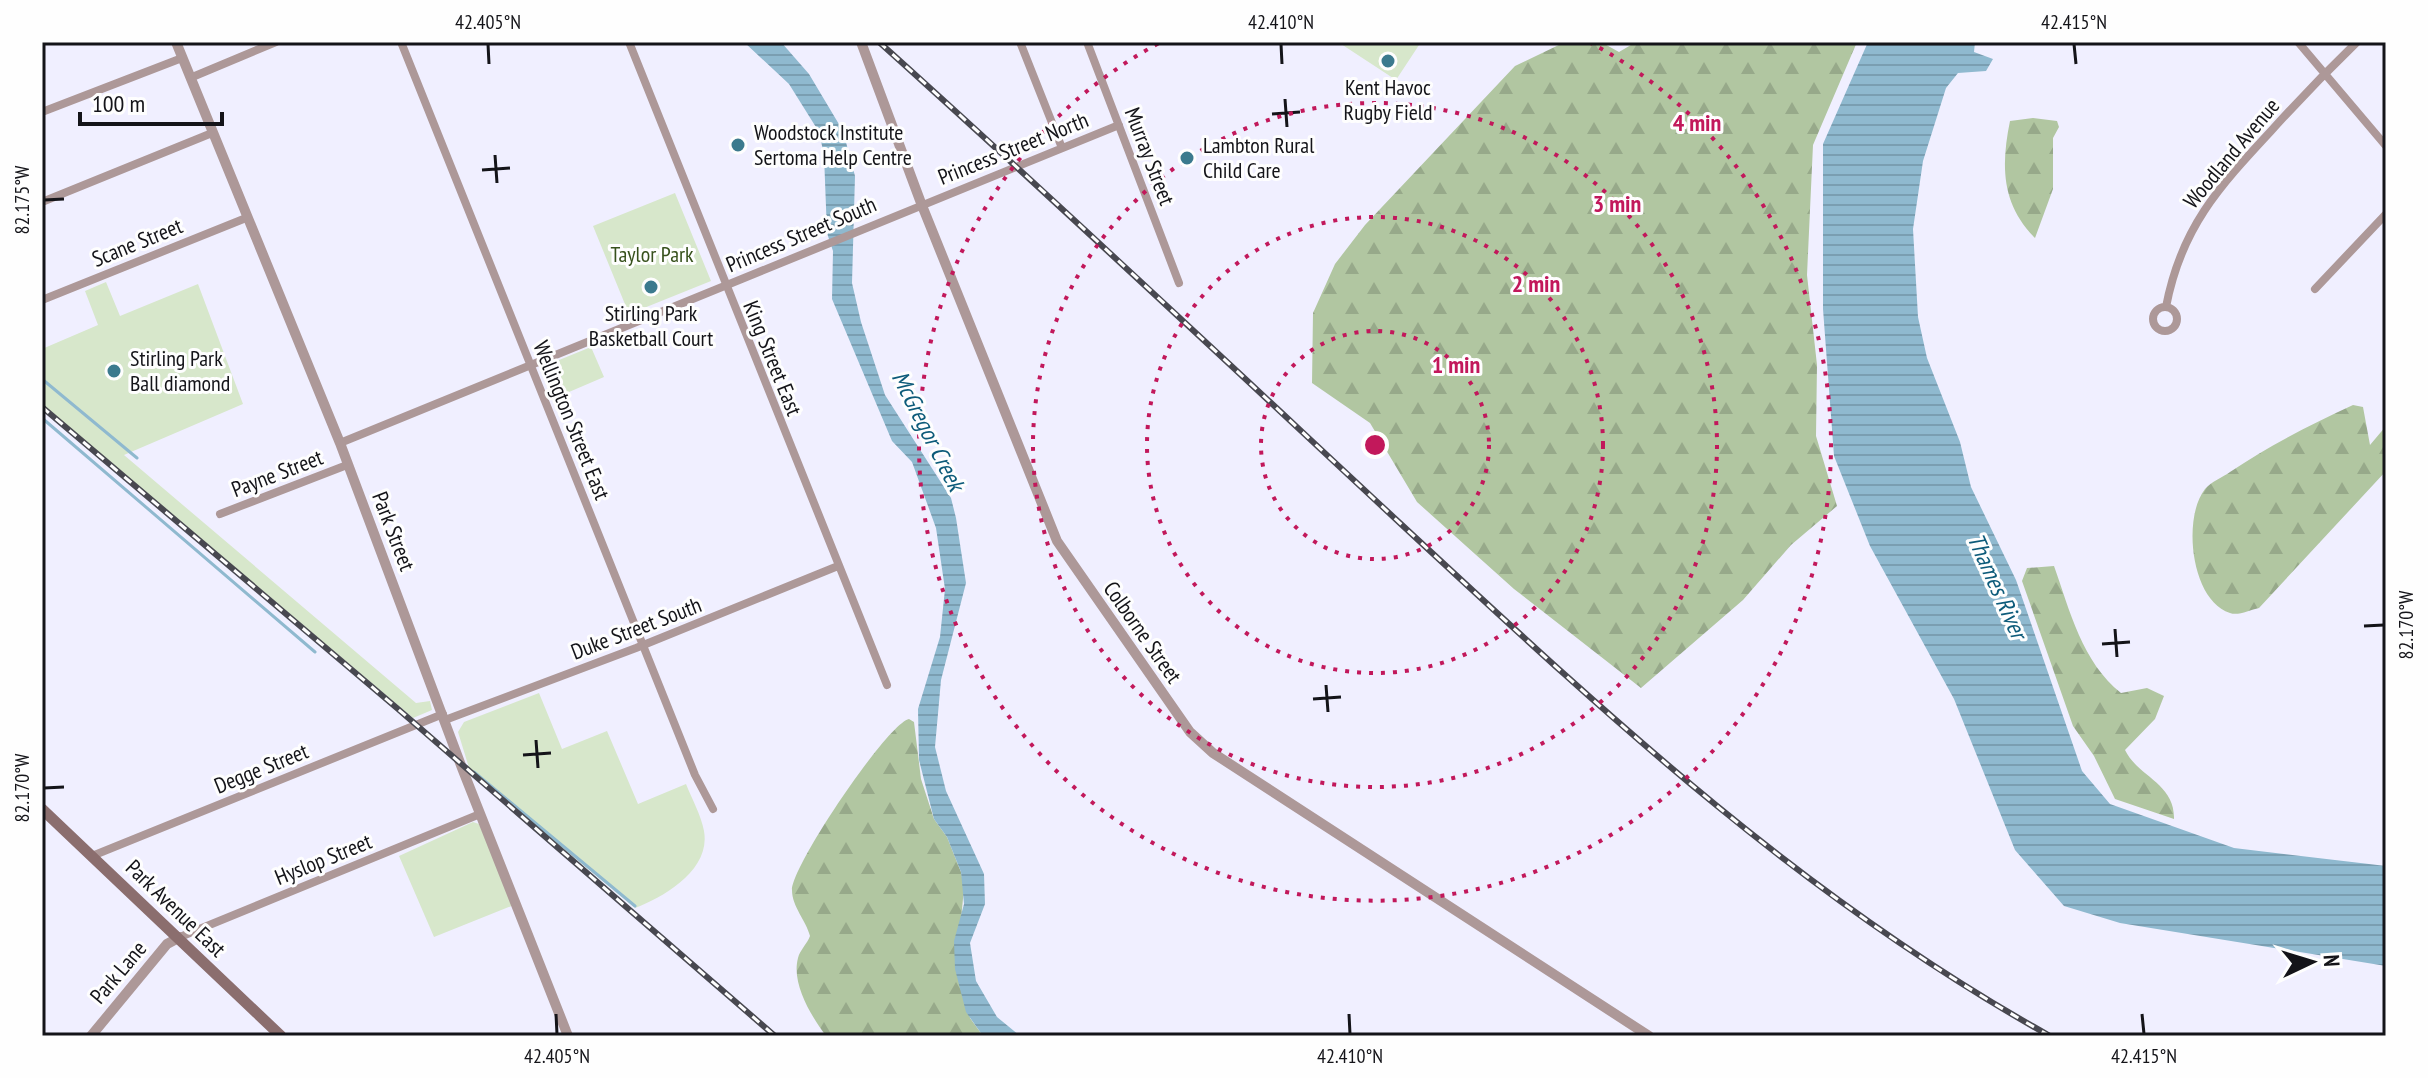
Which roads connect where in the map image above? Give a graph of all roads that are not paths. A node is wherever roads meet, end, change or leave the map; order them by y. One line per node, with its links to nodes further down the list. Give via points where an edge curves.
1 (176, 42): 10 (street, Park Street)
2 (276, 42): 12 (street)
3 (401, 42): 27 (street, Wellington Street East)
4 (629, 42): 23 (street, King Street East)
5 (861, 42): 19 (street, Colborne Street)
6 (1020, 42): 17 (street)
7 (1087, 42): 14 (street, Murray Street)
8 (2298, 42): 11 (street)
9 (2357, 42): 11 (street, Woodland Avenue)
10 (182, 58): 12 (street, Park Street); 13 (street)
11 (2325, 73): 16 (street); 26 (street, Woodland Avenue, via 2202,210 2179,254)
12 (190, 78): 15 (street, Park Street)
13 (42, 112)
14 (1119, 125): 17 (street, Princess Street North); 22 (street, Murray Street)
15 (212, 133): 18 (street); 21 (street, Park Street)
16 (2386, 146)
17 (1062, 148): 19 (street, Princess Street North)
18 (42, 202)
19 (921, 203): 23 (street, Princess Street South); 43 (street, Colborne Street, via 1057,541 1190,732 1213,753)
20 (2386, 214): 24 (street)
21 (246, 218): 25 (street, Scane Street); 28 (street, Park Street)
22 (1179, 283)
23 (724, 285): 27 (street, Princess Street South); 31 (street, King Street East)
24 (2315, 289)
25 (42, 300)
26 (2166, 307)
27 (531, 364): 28 (street, Princess Street South); 32 (street, Wellington Street East)
28 (340, 443): 29 (street, Park Street)
29 (347, 465): 30 (street, Payne Street); 34 (street, Park Street)
30 (220, 514)
31 (838, 566): 32 (street, Duke Street South); 33 (street, King Street East)
32 (643, 646): 34 (street, Duke Street South); 36 (street, Wellington Street East)
33 (887, 685)
34 (444, 717): 37 (street, Park Street); 38 (street, Degge Street)
35 (42, 809): 38 (main road, Park Avenue East)
36 (713, 809)
37 (480, 814): 39 (street, Hyslop Street); 42 (street, Park Street)
38 (92, 856): 39 (main road, Park Avenue East)
39 (180, 937): 40 (street, Park Lane, via 167,944); 41 (main road, Park Avenue East)
40 (91, 1036)
41 (281, 1036)
42 (568, 1036)
43 (1649, 1036)

